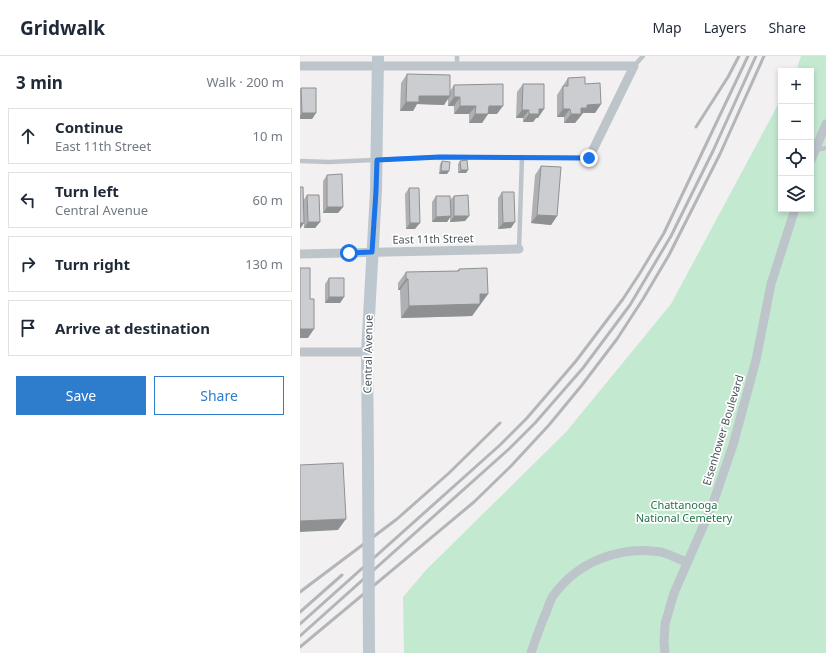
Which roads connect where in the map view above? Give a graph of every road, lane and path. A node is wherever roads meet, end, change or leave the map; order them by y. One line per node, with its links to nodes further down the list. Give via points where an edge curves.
1 (457, 56): 5 (lane)
2 (643, 56): 6 (lane)
3 (378, 61): 4 (street); 5 (street); 12 (main road, Central Avenue)
4 (300, 66)
5 (457, 66): 6 (street)
6 (634, 66): 11 (street)
7 (826, 124): 9 (street)
8 (826, 148): 9 (lane)
9 (814, 150)
10 (522, 157): 11 (lane); 12 (lane); 15 (lane)
11 (589, 158)
12 (377, 160): 13 (lane); 16 (main road, Central Avenue)
13 (300, 161)
14 (794, 212): 20 (street, Eisenhower Boulevard, via 771,284 756,360 733,445 712,506)
15 (519, 249): 16 (street, East 11th Street)
16 (372, 252): 17 (street, East 11th Street); 19 (main road, Central Avenue)
17 (300, 254)
18 (300, 352): 19 (street)
19 (367, 352): 21 (main road, Central Avenue, bridge)
20 (687, 562): 22 (street, via 662,552 619,552 583,567 552,597); 23 (street, Eisenhower Boulevard, via 665,624)
21 (369, 653)
22 (531, 653)
23 (665, 653)

